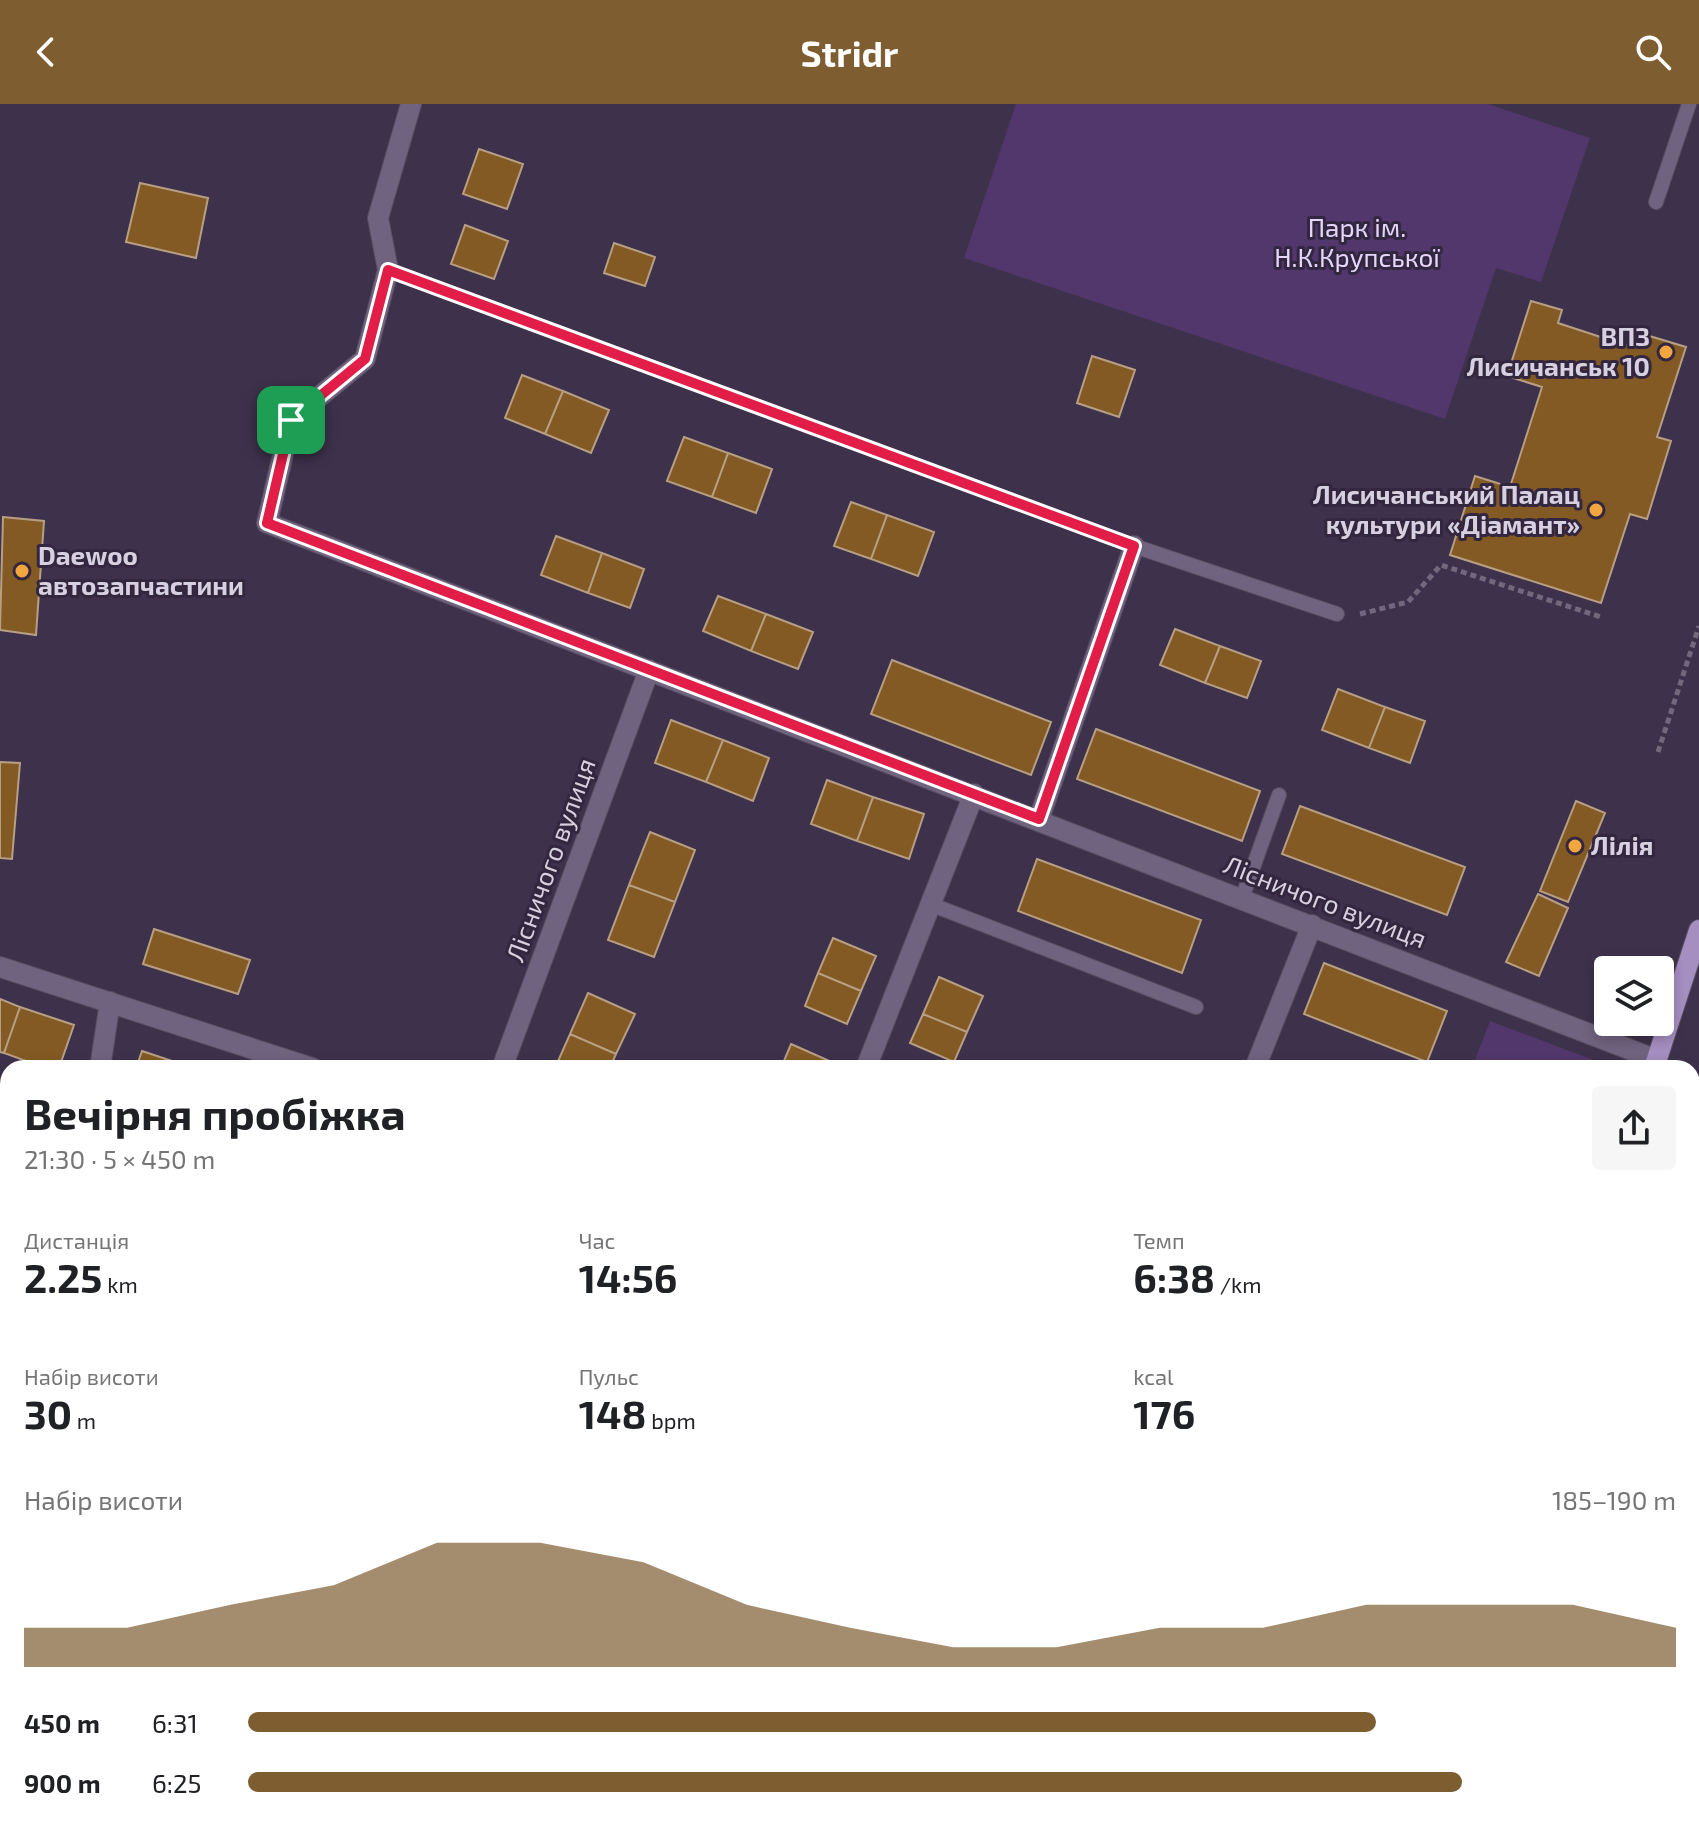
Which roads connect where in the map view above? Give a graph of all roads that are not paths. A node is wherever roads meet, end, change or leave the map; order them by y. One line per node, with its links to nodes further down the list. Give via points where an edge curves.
1 (411, 104): 4 (street, via 378,218)
2 (1689, 104): 3 (lane)
3 (1656, 202)
4 (388, 270): 5 (lane); 7 (street, Лісничого вулиця, via 365,359 291,420 267,523)
5 (1134, 546): 6 (lane); 10 (street)
6 (1337, 614)
7 (649, 670): 8 (street, Лісничого вулиця); 20 (street, Лісничого вулиця)
8 (974, 794): 10 (street, Лісничого вулиця); 12 (street)
9 (1279, 795): 11 (lane)
10 (1039, 819): 11 (street, Лісничого вулиця)
11 (1242, 898): 13 (street, Лісничого вулиця)
12 (930, 904): 17 (lane); 21 (street)
13 (1312, 925): 22 (street); 23 (street, Лісничого вулиця)
14 (1699, 930): 24 (main road)
15 (0, 967): 16 (street)
16 (110, 1002): 18 (street); 19 (street)
17 (1196, 1007)
18 (101, 1060)
19 (286, 1060)
20 (505, 1060)
21 (869, 1060)
22 (1258, 1060)
23 (1646, 1060)
24 (1657, 1060)

